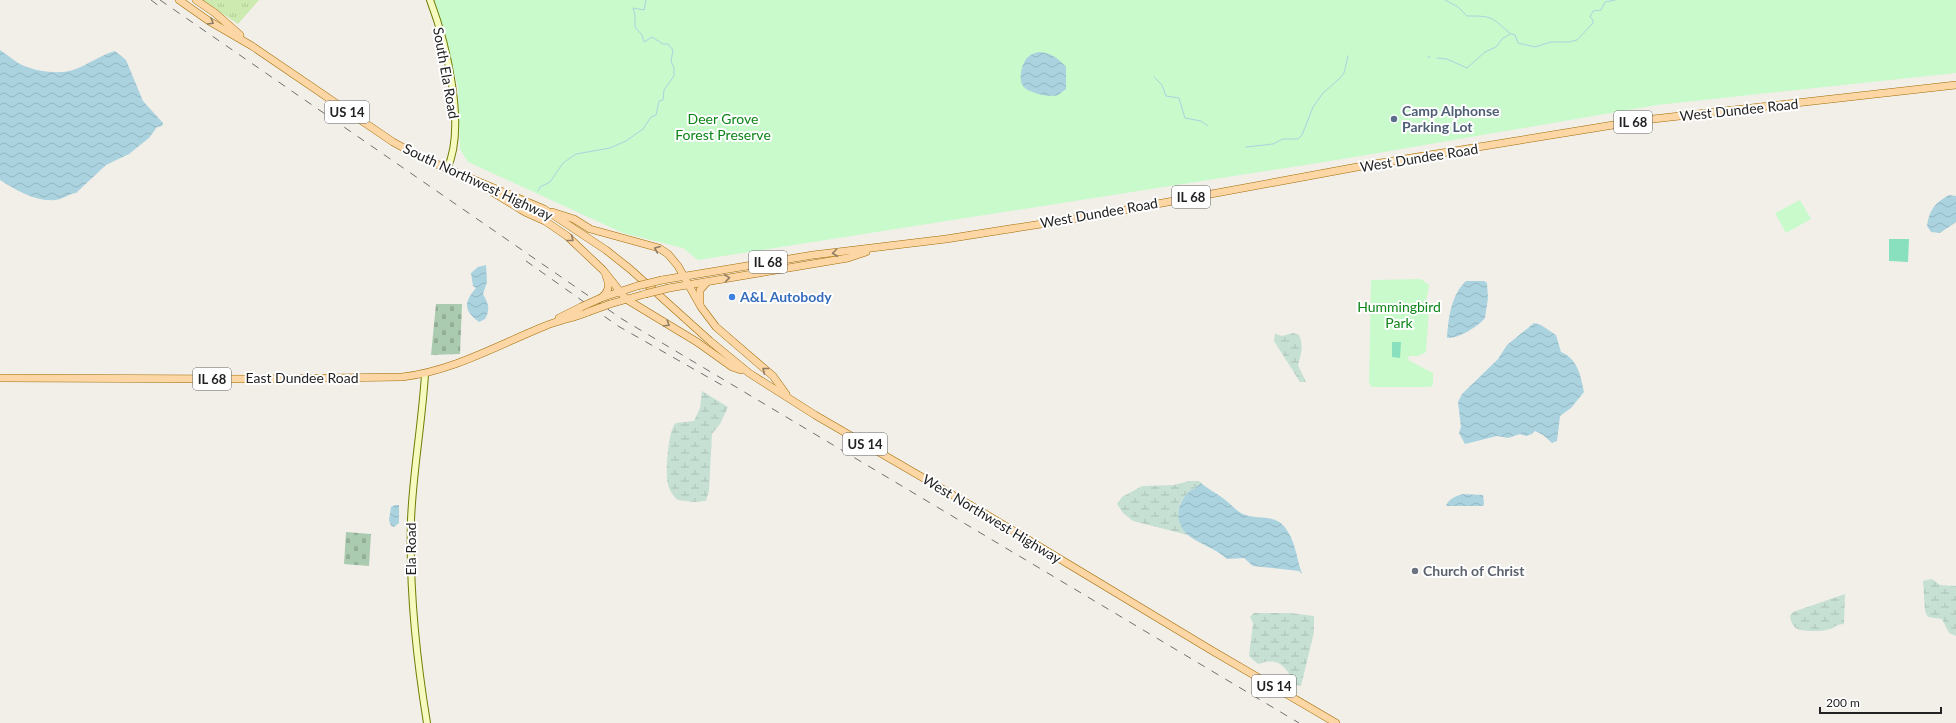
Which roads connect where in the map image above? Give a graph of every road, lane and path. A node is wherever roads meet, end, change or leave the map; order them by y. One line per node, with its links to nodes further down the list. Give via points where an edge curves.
1 (179, 0): 4 (main road, South Northwest Highway / US 14, one-way to 4)
2 (196, 0): 4 (main road, South Northwest Highway / US 14, via 216,13)
3 (430, 0): 6 (main road, South Ela Road, via 444,41 455,113 454,154)
4 (252, 46): 6 (main road, South Northwest Highway / US 14, via 392,142)
5 (1956, 85): 9 (main road, West Dundee Road / IL 68, via 1644,120 1361,167 1092,216)
6 (447, 169): 7 (main road, South Northwest Highway / US 14)
7 (465, 176): 8 (main road, South Northwest Highway / US 14); 10 (main road, one-way to 10, via 562,233 581,247)
8 (544, 209): 11 (main road, one-way to 8, via 668,254 659,248 590,229 574,219); 15 (main road, South Northwest Highway / US 14, via 606,250)
9 (884, 247): 11 (main road, West Dundee Road / IL 68, one-way to 11, via 813,255); 12 (main road, West Dundee Road / IL 68, one-way to 9, via 848,258)
10 (603, 270): 14 (main road); 16 (main road, via 609,284 606,294)
11 (683, 276): 13 (main road); 14 (main road, West Dundee Road / IL 68, bridge)
12 (707, 282): 13 (main road, West Dundee Road / IL 68); 18 (main road, via 699,293)
13 (688, 284): 17 (main road, West Dundee Road / IL 68, bridge); 18 (main road)
14 (620, 292): 16 (main road, East Dundee Road / IL 68); 17 (main road)
15 (660, 297): 20 (main road, West Northwest Highway / US 14)
16 (601, 298): 19 (main road, East Dundee Road / IL 68, bridge)
17 (626, 299): 19 (main road, East Dundee Road / IL 68, bridge); 20 (main road, one-way to 20, via 732,366)
18 (701, 307): 23 (main road, one-way to 18, via 773,376 716,326)
19 (546, 326): 21 (main road, East Dundee Road / IL 68, via 461,362)
20 (750, 373): 23 (main road, West Northwest Highway / US 14)
21 (425, 374): 22 (main road, East Dundee Road / IL 68, via 317,379); 24 (main road, Ela Road, via 413,484 411,544 412,607)
22 (0, 378)
23 (790, 399): 25 (main road, West Northwest Highway / US 14)
24 (427, 723)
25 (1336, 723)

